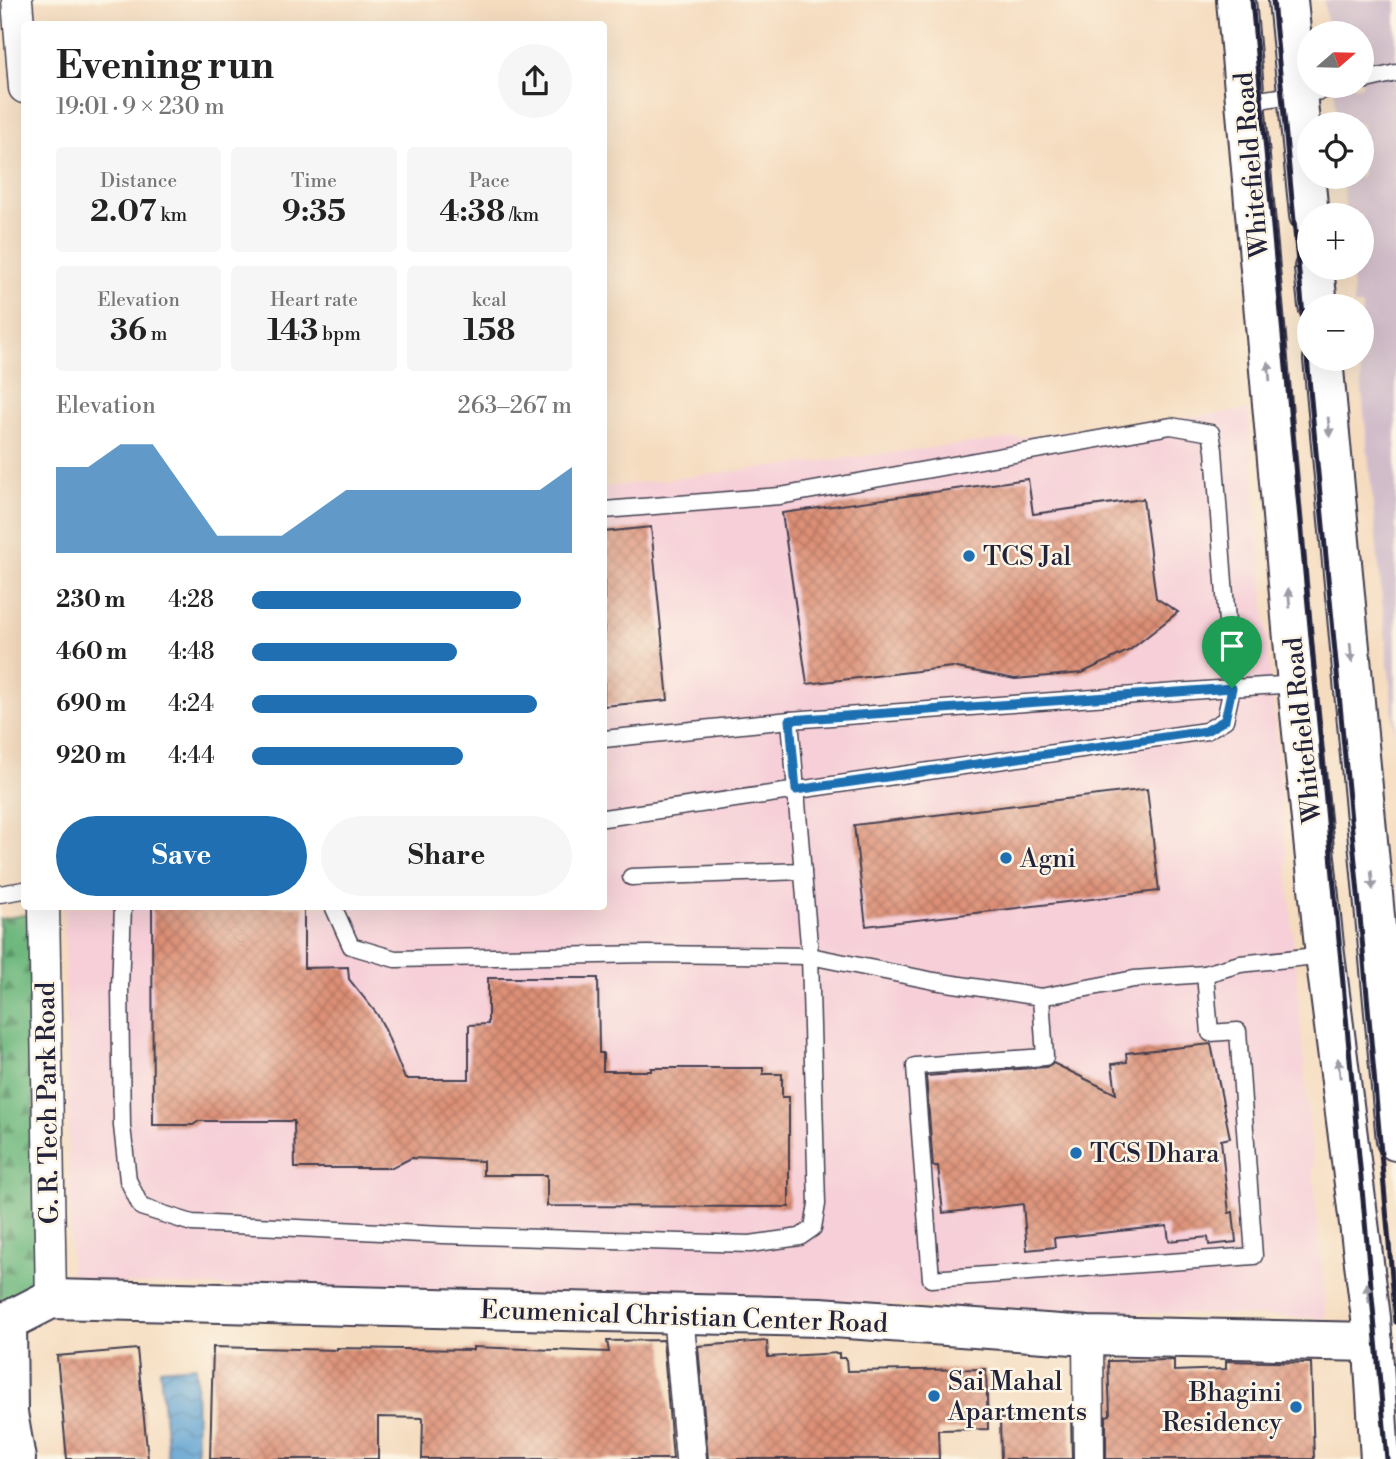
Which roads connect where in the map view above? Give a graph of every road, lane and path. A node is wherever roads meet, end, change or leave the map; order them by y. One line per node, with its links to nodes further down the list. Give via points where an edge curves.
1 (17, 0): 4 (street)
2 (1236, 0): 10 (main road, Whitefield Road)
3 (1288, 0): 7 (main road, Whitefield Road)
4 (21, 50)
5 (1396, 73): 6 (lane)
6 (1374, 78)
7 (1297, 84)
8 (1297, 93): 10 (lane)
9 (1298, 98): 11 (main road, Whitefield Road)
10 (1245, 102): 14 (main road, Whitefield Road, one-way to 10)
11 (1308, 203)
12 (1324, 371): 31 (main road, one-way to 31)
13 (607, 510): 15 (lane, via 780,496 1171,426 1211,433)
14 (1297, 684): 15 (lane); 27 (main road, Whitefield Road)
15 (1232, 688): 16 (lane); 18 (lane, via 1225,720 1206,731)
16 (790, 720): 17 (lane); 18 (lane)
17 (607, 739)
18 (796, 790): 19 (lane); 20 (lane)
19 (607, 818)
20 (803, 871): 21 (lane); 28 (lane)
21 (631, 877)
22 (21, 890): 23 (lane)
23 (0, 894)
24 (44, 910): 33 (street, G. R. Tech Park Road)
25 (123, 910): 28 (lane, via 122,1126 128,1180 141,1207 192,1223 750,1244 800,1237 813,1228 817,1204)
26 (335, 910): 28 (lane, via 351,946 395,959)
27 (1325, 955): 29 (lane, via 1240,964); 37 (main road, Whitefield Road, one-way to 27)
28 (810, 956): 30 (lane)
29 (1205, 974): 30 (lane, via 1134,979); 30 (lane, via 1210,1033 1238,1031 1254,1256 931,1279 915,1066 1045,1057)
30 (1041, 998)
31 (1391, 1017): 32 (main road)
32 (1396, 1141)
33 (51, 1299): 34 (main road, Ecumenical Christian Center Road); 35 (main road, Ecumenical Christian Center Road)
34 (678, 1314): 36 (main road, Ecumenical Christian Center Road, via 820,1317); 39 (street)
35 (4, 1323): 38 (main road, via 8,1413)
36 (1088, 1336): 37 (main road, Ecumenical Christian Center Road); 40 (street)
37 (1373, 1342): 41 (main road, Whitefield Road)
38 (16, 1459)
39 (691, 1459)
40 (1089, 1459)
41 (1380, 1459)

